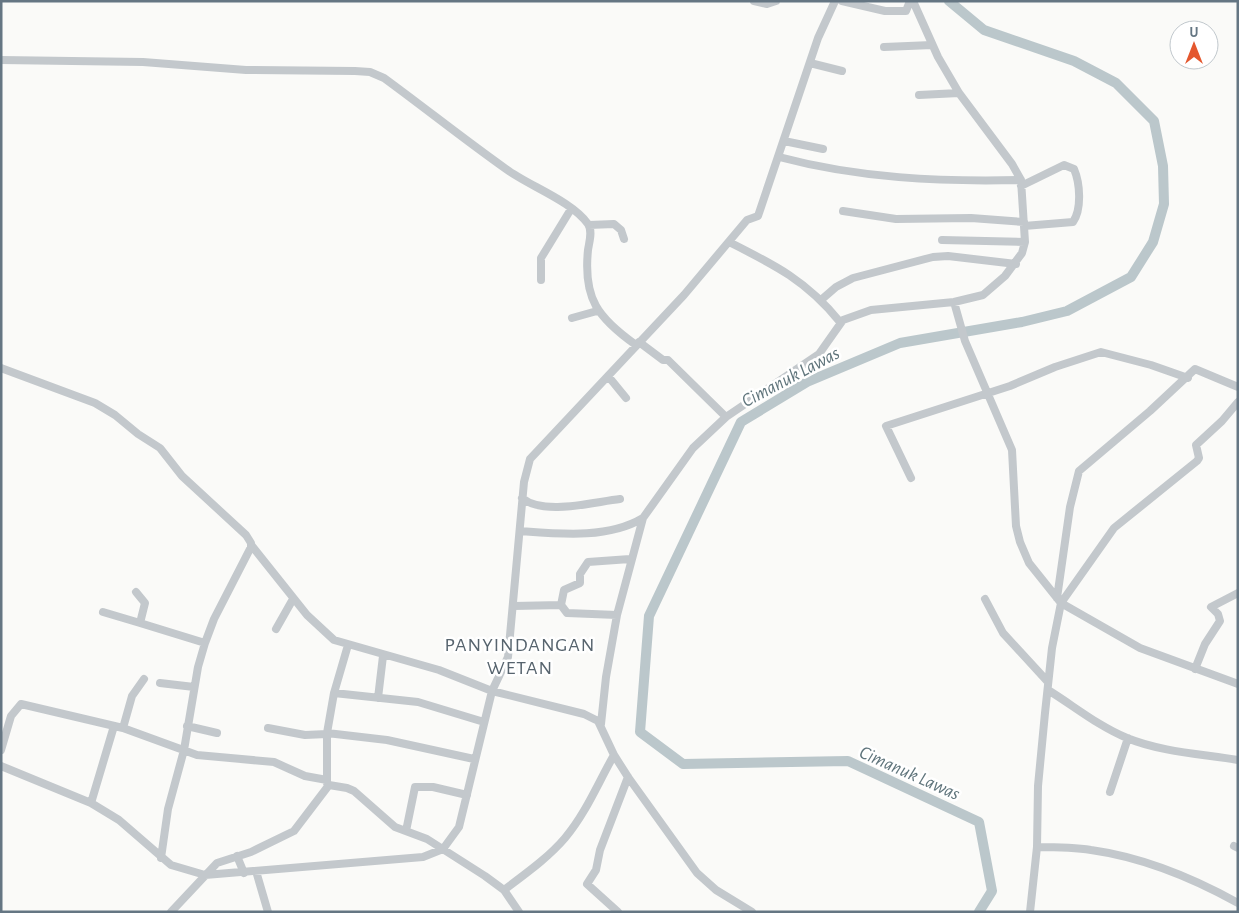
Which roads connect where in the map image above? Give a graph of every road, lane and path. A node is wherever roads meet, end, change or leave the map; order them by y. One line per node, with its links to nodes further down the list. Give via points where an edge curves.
1 (754, 1): 2 (street, via 767,4)
2 (776, 1)
3 (835, 1): 9 (street)
4 (842, 1): 5 (street, via 896,12 906,11)
5 (912, 1): 6 (street)
6 (932, 45): 7 (street); 11 (street)
7 (884, 47)
8 (1, 60): 17 (street, via 143,62 246,70 370,72 384,78 508,170)
9 (810, 62): 10 (street); 13 (street)
10 (842, 71)
11 (959, 93): 12 (street); 16 (street, via 1012,164)
12 (919, 96)
13 (784, 141): 14 (street); 15 (street)
14 (823, 149)
15 (779, 157): 16 (street, via 868,175); 23 (street, via 760,214 749,218)
16 (1021, 183): 19 (street); 19 (street, via 1064,165 1074,169 1077,177 1077,212 1073,222)
17 (571, 209): 20 (street); 26 (street, via 541,258)
18 (843, 211): 19 (street, via 896,219 963,218)
19 (1024, 224): 24 (street)
20 (589, 225): 21 (street, via 614,224); 29 (street, via 586,271)
21 (624, 239)
22 (942, 240): 24 (street)
23 (729, 242): 27 (street, via 780,267); 32 (street)
24 (1025, 242): 25 (street)
25 (1016, 264): 27 (street, via 933,257 853,278); 28 (street, via 991,290)
26 (541, 280)
27 (821, 300): 31 (street)
28 (954, 302): 31 (street, via 871,310); 37 (street, via 965,341)
29 (597, 311): 30 (street); 32 (street, via 612,328)
30 (572, 318)
31 (840, 322): 40 (street, via 819,354)
32 (637, 344): 34 (street); 40 (street, via 668,360)
33 (1, 368): 46 (street, via 95,403 115,415 160,448 182,476 246,535)
34 (608, 376): 38 (street); 42 (street, via 532,456)
35 (1188, 378): 36 (street, via 1195,369); 37 (street, via 1101,352); 52 (street, via 1077,473)
36 (1238, 387)
37 (988, 393): 41 (street, via 886,426); 52 (street, via 1012,450 1016,526 1020,542 1029,563)
38 (626, 398)
39 (1238, 402): 52 (street, via 1196,445 1197,461 1109,534)
40 (726, 417): 44 (street, via 694,448)
41 (911, 478)
42 (522, 498): 43 (street, via 531,504 551,507); 45 (street)
43 (620, 499)
44 (643, 518): 45 (street, via 609,531); 47 (street)
45 (520, 531): 54 (street)
46 (252, 546): 50 (street); 59 (street)
47 (630, 560): 53 (street, via 588,562 580,574 580,583 564,590); 56 (street)
48 (136, 592): 57 (street, via 145,603)
49 (1238, 593): 62 (street, via 1211,607 1220,621 1205,644)
50 (293, 599): 58 (street); 60 (street, via 326,634)
51 (985, 599): 66 (street, via 1004,633)
52 (1059, 600): 62 (street, via 1140,648); 66 (street)
53 (561, 605): 54 (street); 56 (street, via 567,613)
54 (514, 606): 68 (street, via 508,657)
55 (103, 612): 57 (street)
56 (617, 615): 72 (street)
57 (140, 623): 59 (street)
58 (276, 629)
59 (205, 643): 67 (street)
60 (348, 646): 61 (street); 69 (street)
61 (383, 656): 68 (street, via 439,670); 70 (street)
62 (1195, 669): 65 (street)
63 (144, 679): 75 (street, via 132,696)
64 (160, 683): 67 (street)
65 (1238, 684)
66 (1048, 686): 79 (street, via 1098,724); 92 (street, via 1038,786)
67 (194, 687): 74 (street)
68 (492, 691): 71 (street); 72 (street, via 584,714)
69 (334, 693): 70 (street); 77 (street)
70 (378, 698): 71 (street, via 418,702)
71 (484, 722): 83 (street)
72 (601, 724): 82 (street)
73 (114, 726): 75 (street); 80 (street, via 21,704 11,716); 90 (street)
74 (187, 726): 78 (street); 81 (street)
75 (123, 728): 81 (street)
76 (268, 728): 77 (street, via 305,735)
77 (327, 733): 83 (street, via 387,740); 87 (street)
78 (217, 734)
79 (1128, 738): 84 (street); 88 (street)
80 (1, 750)
81 (184, 750): 87 (street, via 213,758 271,762); 95 (street, via 168,809)
82 (614, 755): 86 (street); 99 (street, via 590,803 567,836)
83 (474, 759): 89 (street)
84 (1238, 760)
85 (1, 766): 90 (street)
86 (628, 777): 104 (street, via 600,850 597,868 587,884); 105 (street, via 704,881)
87 (327, 783): 91 (street, via 354,791 390,823); 94 (street, via 294,831)
88 (1110, 792)
89 (467, 795): 91 (street, via 433,787 415,787); 93 (street, via 459,827)
90 (91, 803): 95 (street, via 119,820)
91 (406, 831): 93 (street, via 427,839)
92 (1037, 847): 100 (street, via 1088,849 1134,859); 106 (street)
93 (446, 852): 96 (street, via 423,857); 99 (street)
94 (237, 856): 97 (street); 98 (street, via 220,860)
95 (161, 858): 98 (street)
96 (256, 871): 97 (street); 102 (street)
97 (244, 873): 98 (street)
98 (203, 878): 101 (street)
99 (504, 890): 103 (street)
100 (1238, 903)
101 (171, 912)
102 (268, 912)
103 (519, 912)
104 (618, 912)
105 (752, 912)
106 (1030, 912)

